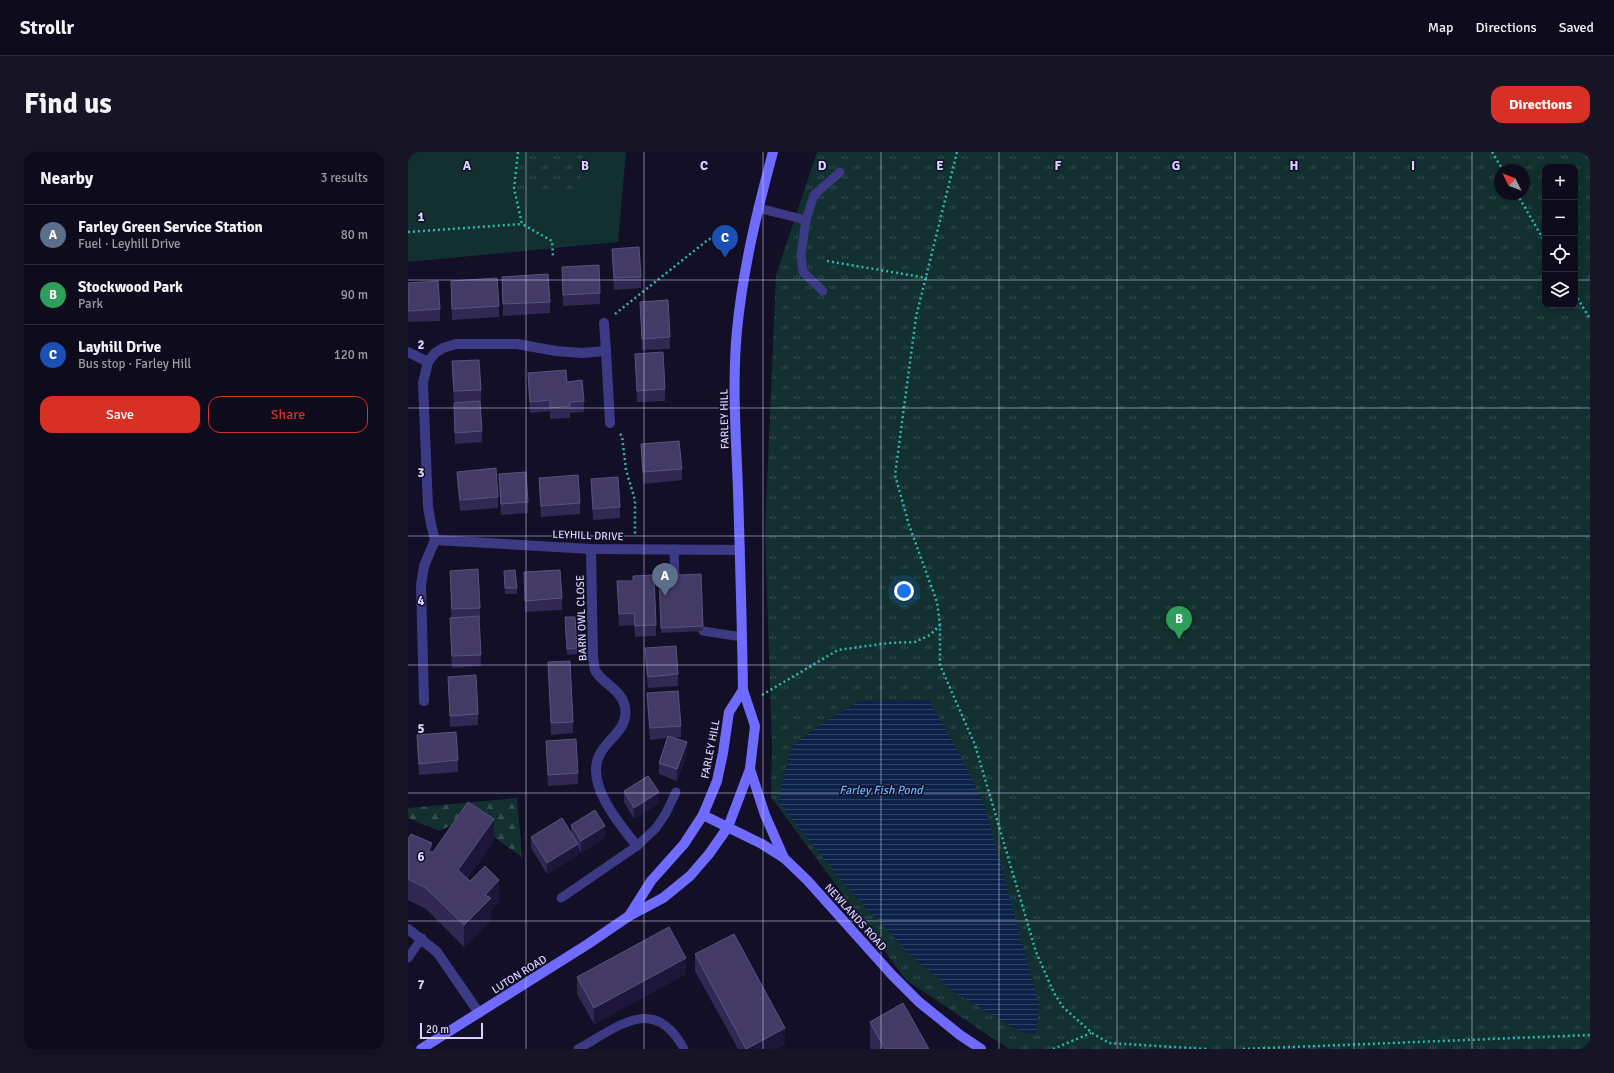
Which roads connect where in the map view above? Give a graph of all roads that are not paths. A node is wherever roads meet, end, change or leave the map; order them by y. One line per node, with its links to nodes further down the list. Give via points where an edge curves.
1 (773, 152): 3 (main road, FARLEY HILL)
2 (840, 172): 4 (lane, via 814,195)
3 (758, 208): 4 (lane); 14 (main road, FARLEY HILL, via 743,278 735,368)
4 (806, 220): 5 (lane, via 801,255 803,272)
5 (823, 291)
6 (604, 324): 7 (street)
7 (606, 351): 9 (street, via 556,351 517,344 456,344 443,348); 10 (street)
8 (408, 352): 9 (street)
9 (428, 362): 11 (street, via 423,382 428,507)
10 (610, 423)
11 (435, 540): 12 (street, LEYHILL DRIVE); 19 (street, via 424,566 421,585)
12 (591, 548): 13 (street, LEYHILL DRIVE); 24 (street, BARN OWL CLOSE, via 595,670 614,688 625,707 625,719 619,732 598,757 598,786 613,816)
13 (674, 549): 14 (street, LEYHILL DRIVE); 15 (lane)
14 (740, 550): 17 (main road, FARLEY HILL)
15 (675, 580)
16 (703, 631): 17 (lane)
17 (742, 637): 18 (main road, FARLEY HILL)
18 (744, 690): 20 (main road, FARLEY HILL, via 755,726); 22 (main road, FARLEY HILL, via 729,712 717,780)
19 (424, 701)
20 (750, 769): 23 (main road, FARLEY HILL); 25 (main road, via 765,815)
21 (676, 792): 24 (lane, via 656,828)
22 (703, 814): 23 (main road, NEWLANDS ROAD); 27 (main road, LUTON ROAD, via 684,844 651,881)
23 (728, 826): 25 (main road, NEWLANDS ROAD); 27 (main road, LUTON ROAD, via 710,854 690,876 663,898)
24 (637, 846): 26 (lane)
25 (784, 858): 35 (main road, NEWLANDS ROAD, via 919,1002)
26 (561, 898)
27 (629, 916): 31 (main road, LUTON ROAD)
28 (408, 929): 29 (street)
29 (422, 938): 30 (lane); 31 (street, via 437,952)
30 (408, 958)
31 (479, 1013): 32 (main road, LUTON ROAD)
32 (421, 1049)
33 (578, 1049): 34 (lane, via 629,1021 643,1017 658,1020 679,1039)
34 (684, 1049)
35 (981, 1049)

